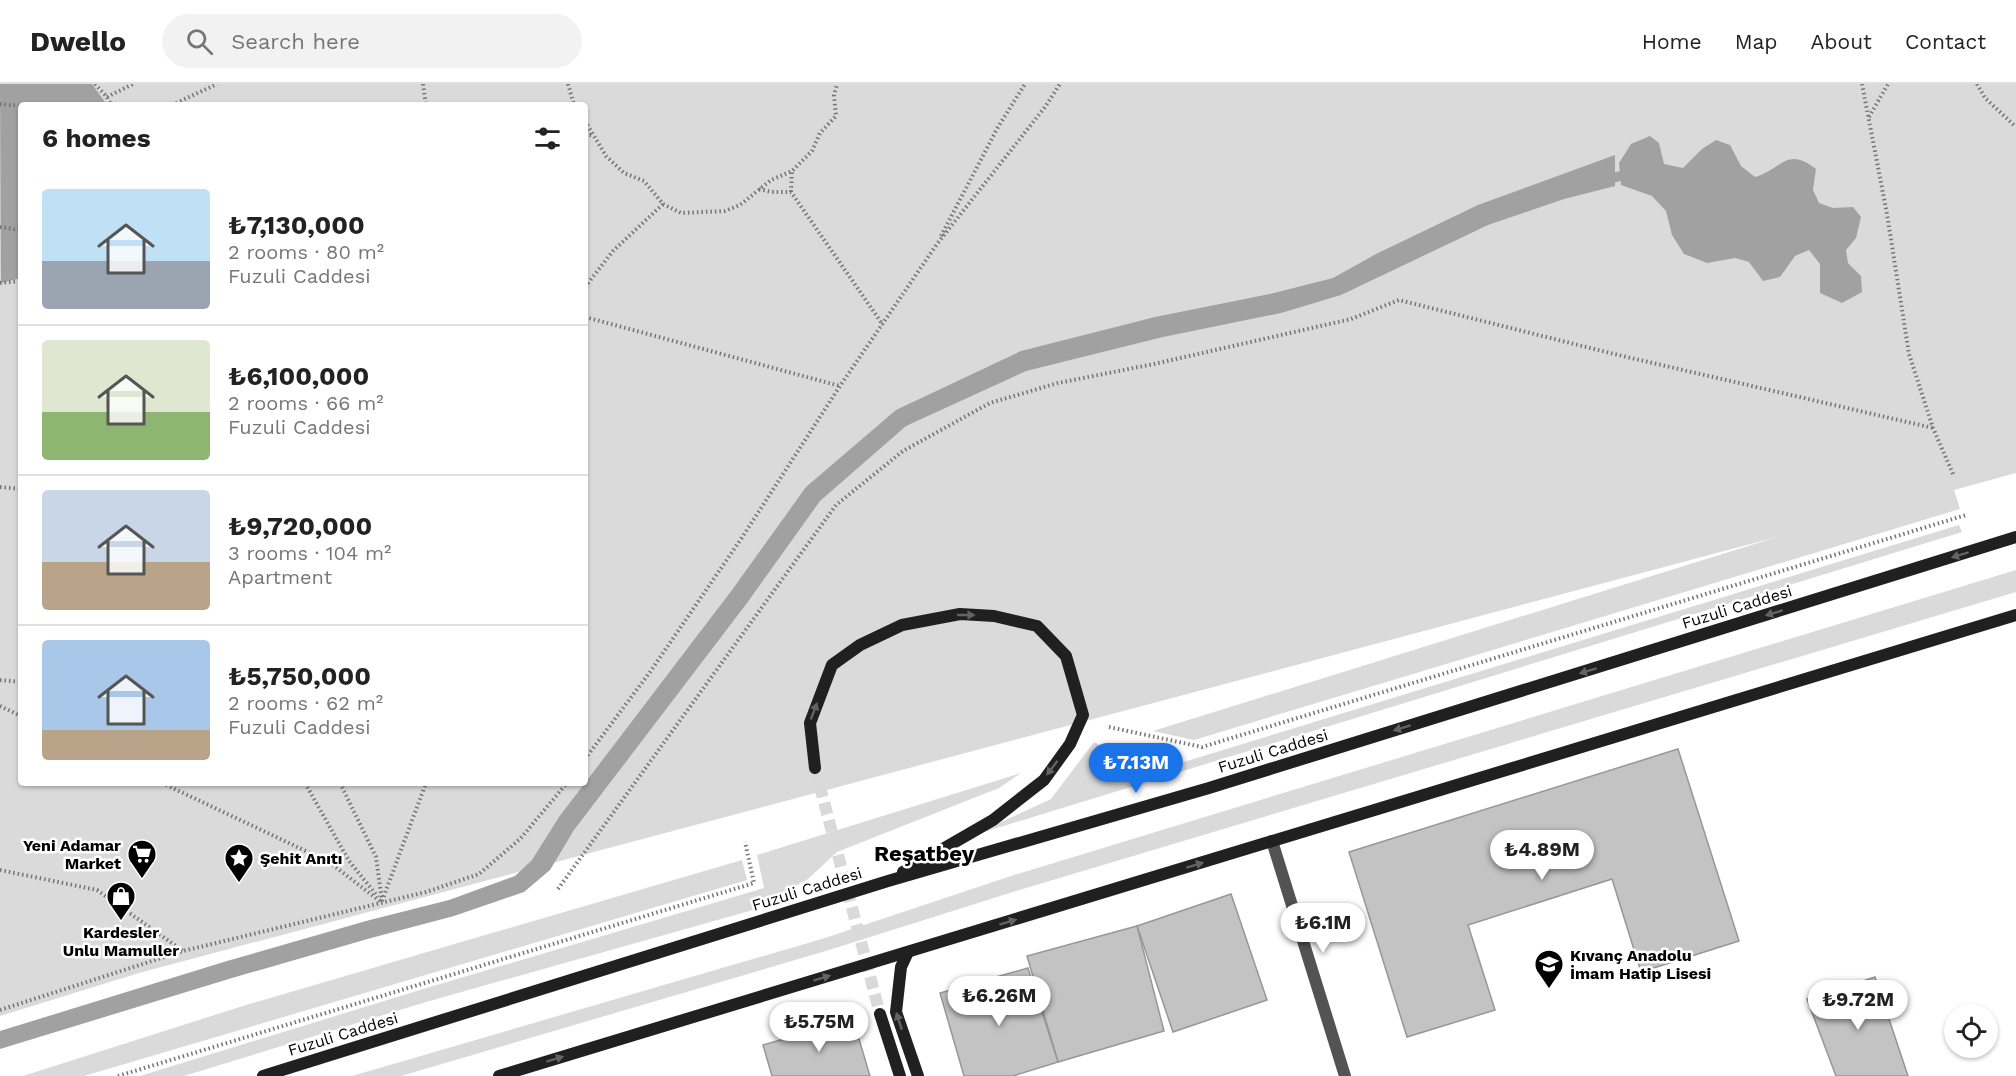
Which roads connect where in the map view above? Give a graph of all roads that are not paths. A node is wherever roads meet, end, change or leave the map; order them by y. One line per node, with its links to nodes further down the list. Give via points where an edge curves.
1 (2016, 537): 5 (main road, Fuzuli Caddesi, one-way to 5, via 1209,788)
2 (2016, 615): 4 (main road)
3 (815, 768): 5 (main road, one-way to 5, via 810,723 832,665 860,645 902,625 960,614 994,616 1037,626 1066,656 1083,715 1070,744 1044,780 993,820)
4 (1272, 842): 6 (main road, one-way to 4); 12 (street)
5 (888, 881): 8 (main road, Fuzuli Caddesi)
6 (908, 952): 9 (main road, one-way to 6); 11 (main road, one-way to 6, via 896,1012 900,967)
7 (880, 1014): 10 (main road)
8 (263, 1076)
9 (499, 1076)
10 (900, 1076)
11 (918, 1076)
12 (1346, 1076)

